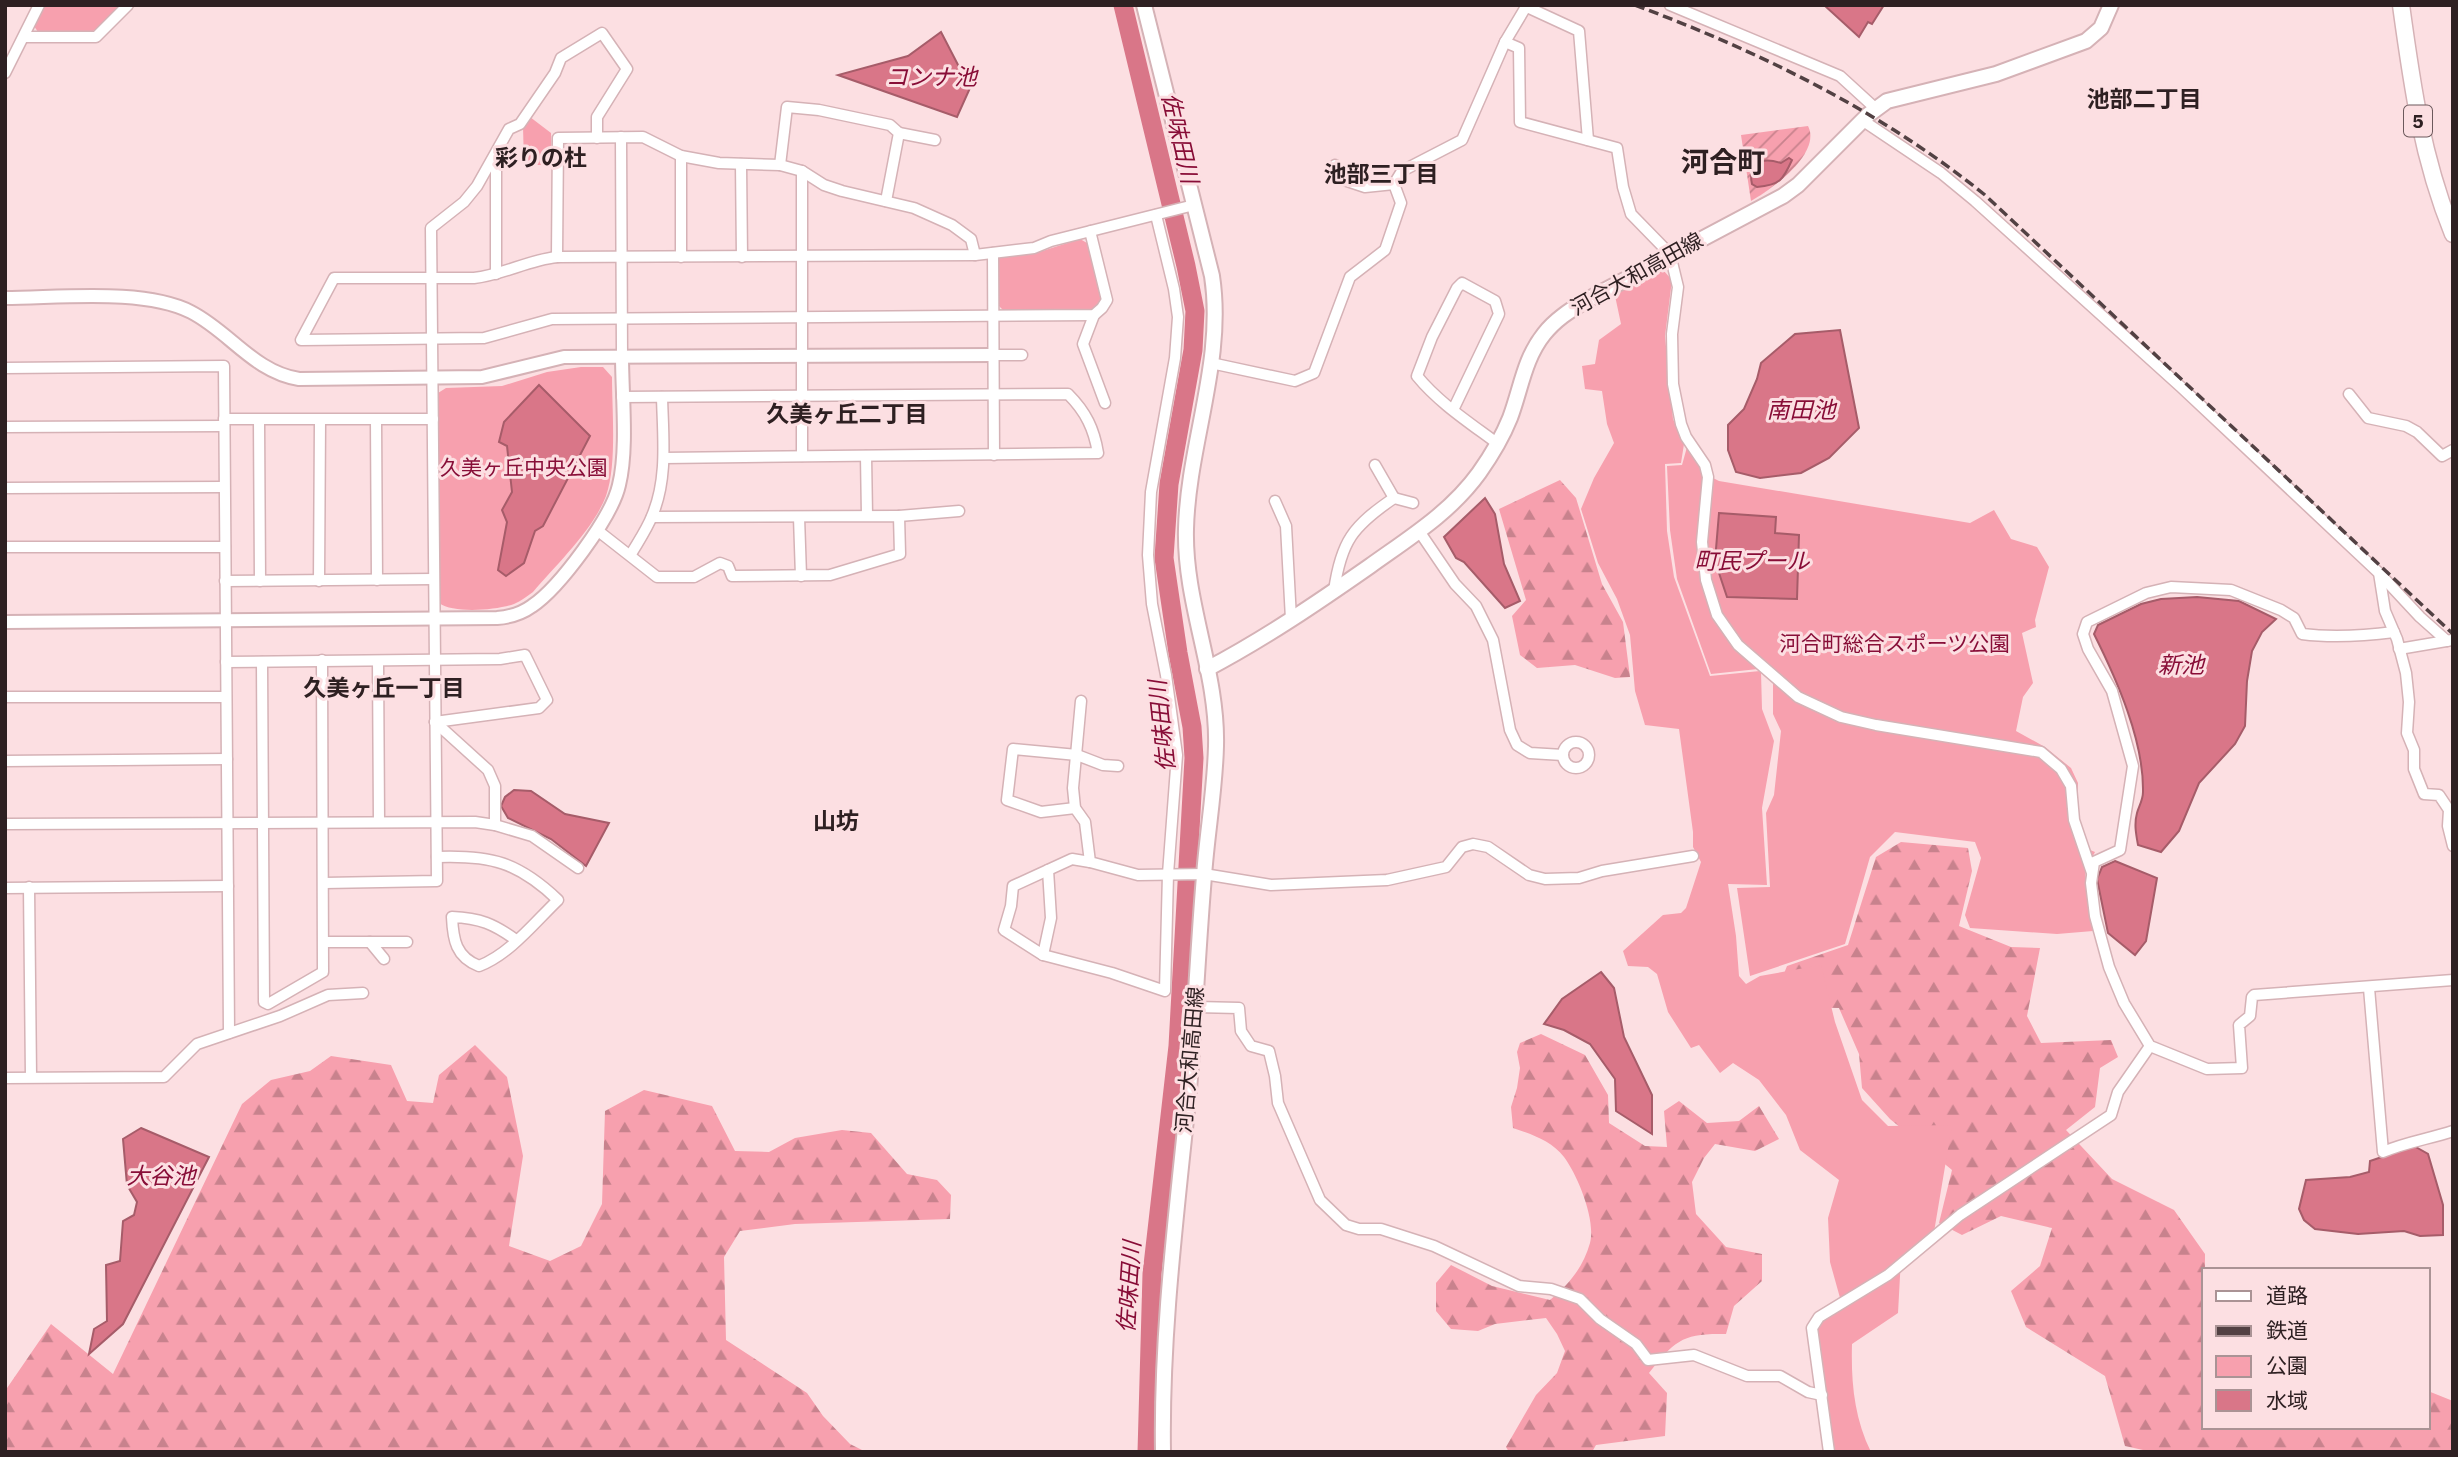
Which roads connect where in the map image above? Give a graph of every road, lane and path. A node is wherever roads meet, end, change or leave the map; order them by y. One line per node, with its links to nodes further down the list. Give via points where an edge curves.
1 (39, 5): 8 (street)
2 (128, 5): 8 (street, via 96,37)
3 (1144, 5): 26 (main road, 河合大和高田線)
4 (1670, 5): 11 (street, via 1840,76)
5 (2110, 5): 11 (main road, 河合大和高田線, via 2101,28 2086,41 1996,74 1898,97)
6 (2401, 5): 29 (main road, 5, via 2416,112)
7 (1527, 6): 9 (street); 17 (street, via 1579,31)
8 (24, 37): 10 (street)
9 (1505, 42): 17 (street, via 1518,48 1520,122); 24 (street, via 1462,140 1402,171)
10 (5, 73)
11 (1875, 108): 12 (main road, 河合大和高田線)
12 (1862, 120): 31 (main road, 河合大和高田線, via 1783,196); 88 (street, via 1975,201)
13 (899, 133): 16 (street); 21 (street, via 890,125 787,107); 25 (street)
14 (621, 137): 15 (street); 19 (street, via 643,137); 35 (street)
15 (597, 138): 18 (street, via 597,117 626,69 602,33 561,58 520,124 509,129); 34 (street, via 558,138)
16 (935, 140)
17 (1588, 140): 31 (street, via 1617,148 1631,214)
18 (496, 152): 38 (street); 39 (street, via 464,202 431,228)
19 (681, 156): 20 (street); 36 (street)
20 (741, 164): 21 (street); 37 (street)
21 (780, 165): 23 (street)
22 (1335, 165): 24 (street, via 1344,180 1365,187)
23 (802, 171): 25 (street, via 824,186); 33 (street)
24 (1394, 184): 50 (street, via 1401,203 1385,250 1350,277 1314,373 1295,381)
25 (887, 201): 32 (street, via 952,225 971,239)
26 (1194, 205): 27 (street); 50 (main road, 河合大和高田線, via 1216,303)
27 (1156, 215): 28 (street); 134 (street, via 1178,317 1151,492 1148,555 1177,755)
28 (1090, 231): 30 (street, via 1034,248); 41 (street, via 1107,300)
29 (2453, 234)
30 (993, 253): 32 (street); 43 (street)
31 (1670, 254): 66 (main road, 河合大和高田線, via 1559,317 1530,357); 133 (street, via 1678,287 1672,334 1673,384 1686,437 1705,465 1702,542 1706,580 1717,615 1738,645 1798,697 1841,717 2041,752 2062,769 2071,786 2074,820)
32 (975, 255): 33 (street)
33 (802, 256): 37 (street); 42 (street)
34 (557, 257): 35 (street); 38 (street)
35 (621, 257): 36 (street); 44 (street)
36 (681, 257): 37 (street)
37 (742, 257)
38 (496, 274): 39 (street)
39 (431, 279): 45 (street); 45 (street, via 334,278 301,340)
40 (5, 298): 52 (street, via 138,297 172,304 224,333 262,367 289,377)
41 (1094, 315): 43 (street); 58 (street, via 1083,344)
42 (802, 316): 43 (street); 44 (street); 49 (street)
43 (994, 316): 46 (street)
44 (622, 318): 45 (street, via 552,319 484,338); 48 (street)
45 (432, 339): 52 (street)
46 (994, 355): 47 (street); 49 (street); 53 (street)
47 (1022, 355)
48 (622, 356): 49 (street); 52 (street, via 564,358 482,377); 56 (street)
49 (803, 356): 55 (street)
50 (1210, 363): 108 (main road, 河合大和高田線, via 1187,499 1186,531 1187,573)
51 (5, 368): 64 (street, via 224,366)
52 (433, 378): 60 (street)
53 (994, 394): 55 (street); 68 (street); 68 (street, via 1068,394 1081,406 1094,431 1098,453)
54 (2349, 394): 67 (street, via 2368,418 2406,426 2442,456)
55 (802, 396): 57 (street); 69 (street)
56 (622, 397): 57 (street); 83 (street, via 619,487)
57 (662, 397): 71 (street)
58 (1105, 403)
59 (1453, 410): 59 (street, via 1499,314 1495,301 1462,284 1416,376); 66 (street)
60 (433, 419): 61 (street); 90 (street)
61 (376, 420): 63 (street); 91 (street)
62 (259, 421): 63 (street); 64 (street); 93 (street)
63 (320, 421): 94 (street)
64 (224, 423): 65 (street); 73 (street)
65 (5, 427)
66 (1498, 444): 84 (main road, 河合大和高田線, via 1459,497)
67 (2453, 450)
68 (994, 455): 70 (street)
69 (803, 456): 70 (street); 71 (street)
70 (866, 456): 79 (street)
71 (664, 458): 81 (street)
72 (1375, 465): 75 (street)
73 (224, 487): 74 (street); 86 (street)
74 (5, 488)
75 (1394, 498): 77 (street); 95 (street, via 1367,517 1348,539)
76 (1275, 501): 96 (street, via 1286,526)
77 (1413, 503)
78 (959, 511): 80 (street)
79 (867, 515): 80 (street); 82 (street)
80 (899, 516): 89 (street, via 900,554 830,575)
81 (652, 517): 82 (street); 87 (street)
82 (799, 517): 89 (street)
83 (597, 530): 87 (street); 97 (street, via 546,594 524,611 497,618)
84 (1419, 531): 95 (main road, 河合大和高田線); 114 (street, via 1476,607 1493,640 1517,745 1530,753)
85 (5, 547): 86 (street)
86 (225, 547): 92 (street)
87 (631, 554): 89 (street, via 657,576 694,577 720,563 729,566 732,576)
88 (2379, 573): 100 (street, via 2385,611); 101 (street, via 2420,617)
89 (801, 576)
90 (433, 579): 91 (street); 97 (street)
91 (377, 580): 94 (street)
92 (225, 581): 93 (street); 98 (street)
93 (260, 581): 94 (street)
94 (319, 581)
95 (1334, 591): 96 (main road, 河合大和高田線)
96 (1291, 619): 108 (main road, 河合大和高田線)
97 (434, 620): 98 (street); 104 (street)
98 (226, 621): 99 (street); 106 (street)
99 (5, 622)
100 (2394, 632): 102 (street); 133 (street, via 2302,634 2294,618 2243,594 2171,587 2147,593 2087,622 2083,634 2112,691 2133,766 2120,849 2094,862)
101 (2450, 640): 102 (street)
102 (2399, 649): 119 (street, via 2407,683 2407,733 2414,750 2414,769 2424,794 2439,795)
103 (322, 660): 105 (street); 107 (street); 122 (street)
104 (434, 660): 105 (street); 112 (street); 112 (street, via 525,655 547,700 539,708)
105 (378, 661): 120 (street)
106 (226, 662): 107 (street); 110 (street)
107 (262, 662): 124 (street)
108 (1208, 669): 135 (main road, 河合大和高田線, via 1216,745)
109 (5, 697): 110 (street)
110 (226, 697): 115 (street)
111 (1081, 701): 113 (street)
112 (435, 722): 121 (street); 126 (street, via 488,770 495,786)
113 (1077, 755): 117 (street); 118 (street); 118 (street, via 1013,749 1007,800 1041,812)
114 (1563, 755)
115 (227, 759): 116 (street); 123 (street)
116 (5, 761)
117 (1118, 766)
118 (1075, 808): 130 (street, via 1085,822)
119 (2451, 810): 127 (street, via 2448,826)
120 (379, 821): 121 (street); 122 (street)
121 (435, 821): 126 (street); 129 (street)
122 (323, 822): 124 (street); 136 (street)
123 (228, 823): 124 (street); 125 (street); 137 (street)
124 (262, 823): 141 (street, via 264,1002 268,1004 323,972)
125 (5, 824)
126 (495, 825): 131 (street, via 532,836)
127 (2453, 846)
128 (1693, 856): 135 (street, via 1578,878 1545,878 1530,875 1488,848 1473,844 1462,847 1446,867 1387,880 1270,886)
129 (437, 857): 136 (street, via 437,881); 140 (street, via 468,856 512,865 558,900)
130 (1090, 862): 132 (street, via 1072,859); 134 (street, via 1138,875)
131 (578, 868)
132 (1048, 870): 144 (street, via 1051,918); 144 (street, via 1013,886 1004,930)
133 (2092, 873): 151 (street, via 2095,916 2109,967)
134 (1168, 874): 135 (street); 144 (street, via 1164,991)
135 (1204, 874): 149 (main road, 河合大和高田線)
136 (324, 883): 141 (street)
137 (228, 886): 138 (street); 150 (street)
138 (29, 887): 139 (street); 152 (street)
139 (5, 888)
140 (516, 940): 140 (street, via 496,925 452,917 453,939 467,961 480,966 494,961)
141 (324, 942): 142 (street)
142 (370, 942): 143 (street); 145 (street)
143 (407, 942)
144 (1043, 955)
145 (384, 959)
146 (2453, 981): 147 (street)
147 (2369, 988): 151 (street, via 2254,995 2250,1016 2239,1026 2242,1068 2207,1069); 154 (street, via 2383,1152)
148 (363, 993): 150 (street, via 328,995)
149 (1196, 1007): 155 (street, via 1240,1008 1241,1031 1251,1046 1269,1051 1278,1103 1320,1200 1346,1225 1381,1229 1434,1246 1520,1286 1580,1299 1636,1344 1648,1360 1694,1355 1747,1376 1780,1376); 156 (main road, 河合大和高田線, via 1166,1311)
150 (229, 1033): 152 (street, via 197,1044 164,1077)
151 (2150, 1046): 155 (street, via 2118,1092 2111,1115 1960,1215 1888,1275 1819,1317 1812,1328)
152 (31, 1077): 153 (street)
153 (5, 1078)
154 (2453, 1131)
155 (1822, 1395): 157 (street)
156 (1163, 1452)
157 (1829, 1452)

